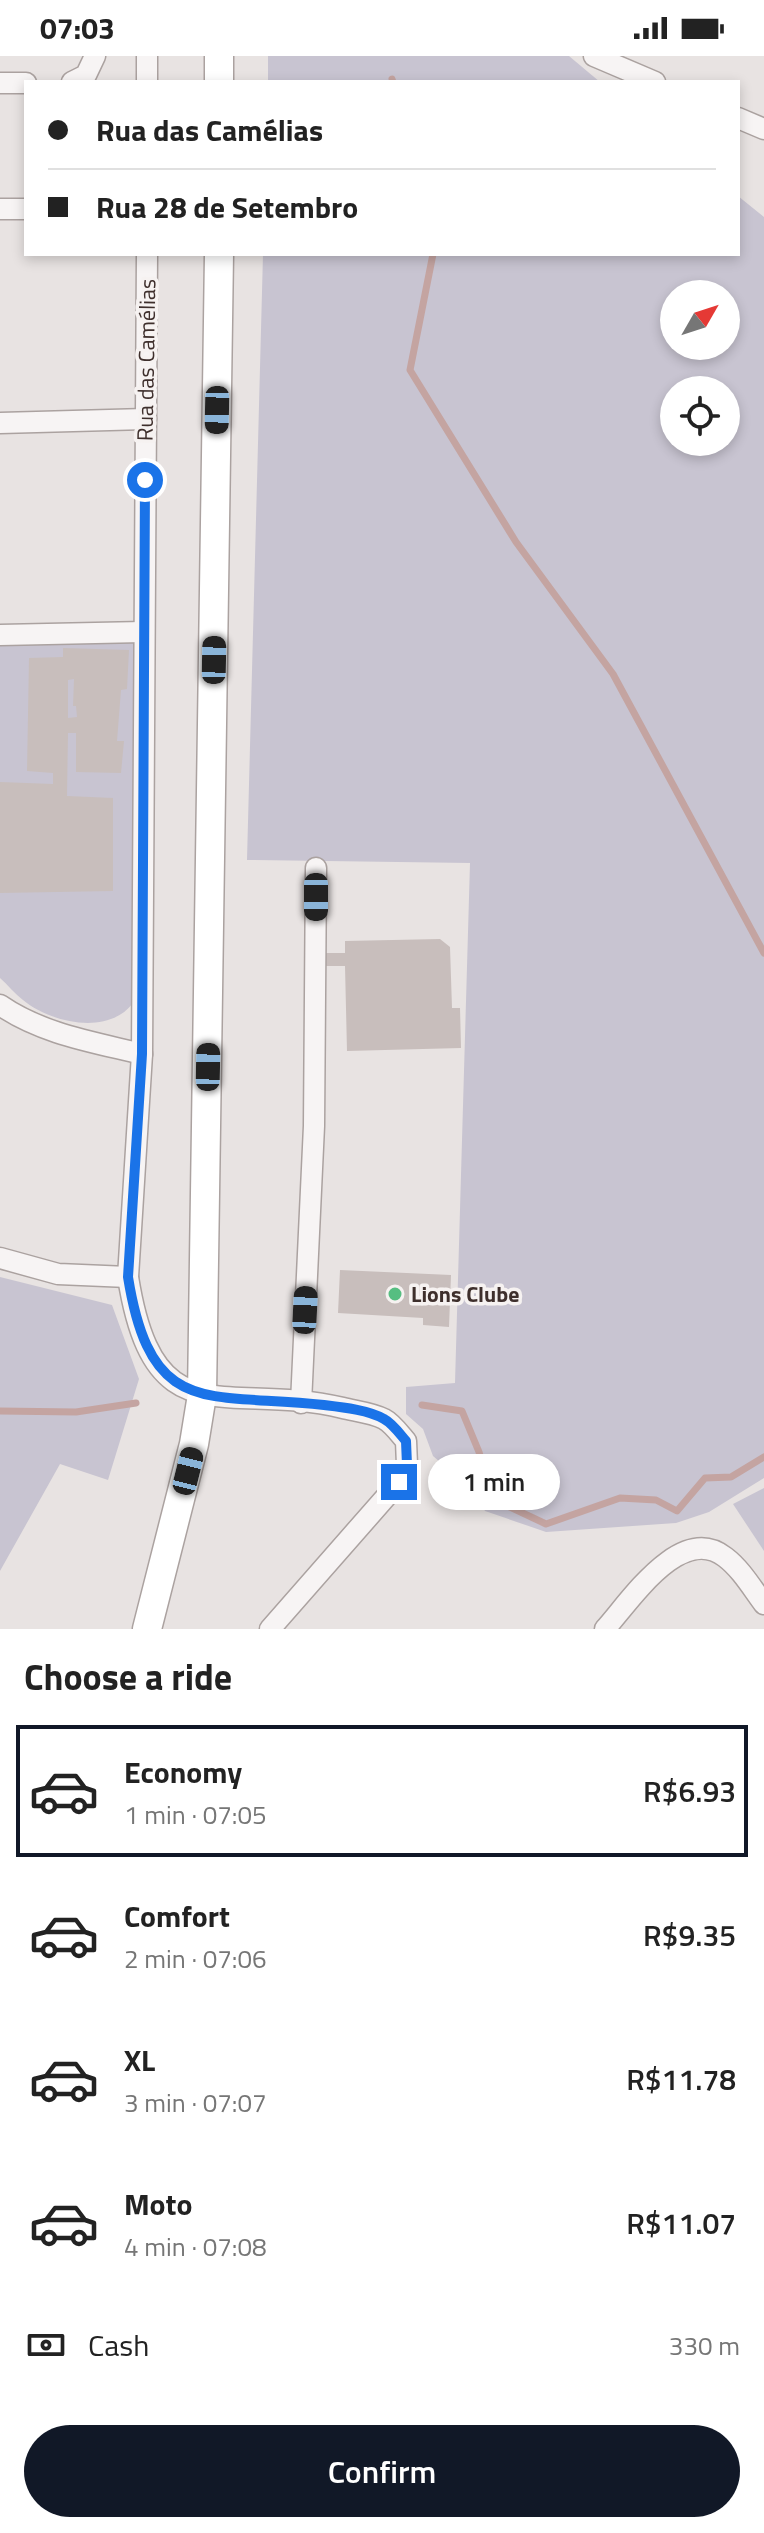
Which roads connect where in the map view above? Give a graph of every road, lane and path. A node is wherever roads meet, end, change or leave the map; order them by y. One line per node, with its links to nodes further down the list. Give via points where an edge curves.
1 (95, 56): 5 (street, via 86,75)
2 (147, 56): 6 (street)
3 (219, 56): 7 (main road)
4 (594, 56): 8 (street)
5 (76, 80)
6 (147, 80)
7 (219, 80)
8 (650, 80)
9 (0, 83): 10 (street)
10 (24, 83)
11 (740, 119): 12 (street)
12 (764, 129)
13 (0, 209): 14 (street)
14 (24, 209)
15 (147, 256): 17 (street, Rua das Camélias)
16 (219, 256): 26 (main road)
17 (146, 419): 18 (street); 19 (street, Rua das Camélias)
18 (0, 423)
19 (143, 632): 20 (street); 23 (street, Rua das Camélias)
20 (0, 635)
21 (316, 868): 27 (street, via 314,1126)
22 (0, 1005): 23 (street, via 21,1019 70,1037)
23 (142, 1054): 25 (street, Rua das Camélias)
24 (0, 1258): 25 (street, via 58,1274)
25 (128, 1277): 26 (street, Rua das Camélias, via 141,1333 157,1365 179,1386)
26 (202, 1395): 27 (street); 29 (main road)
27 (301, 1403): 30 (street, via 384,1419 406,1441 407,1465 399,1482)
28 (764, 1604): 31 (street, via 724,1556 708,1548 688,1549 671,1557)
29 (147, 1629)
30 (270, 1629)
31 (605, 1629)

